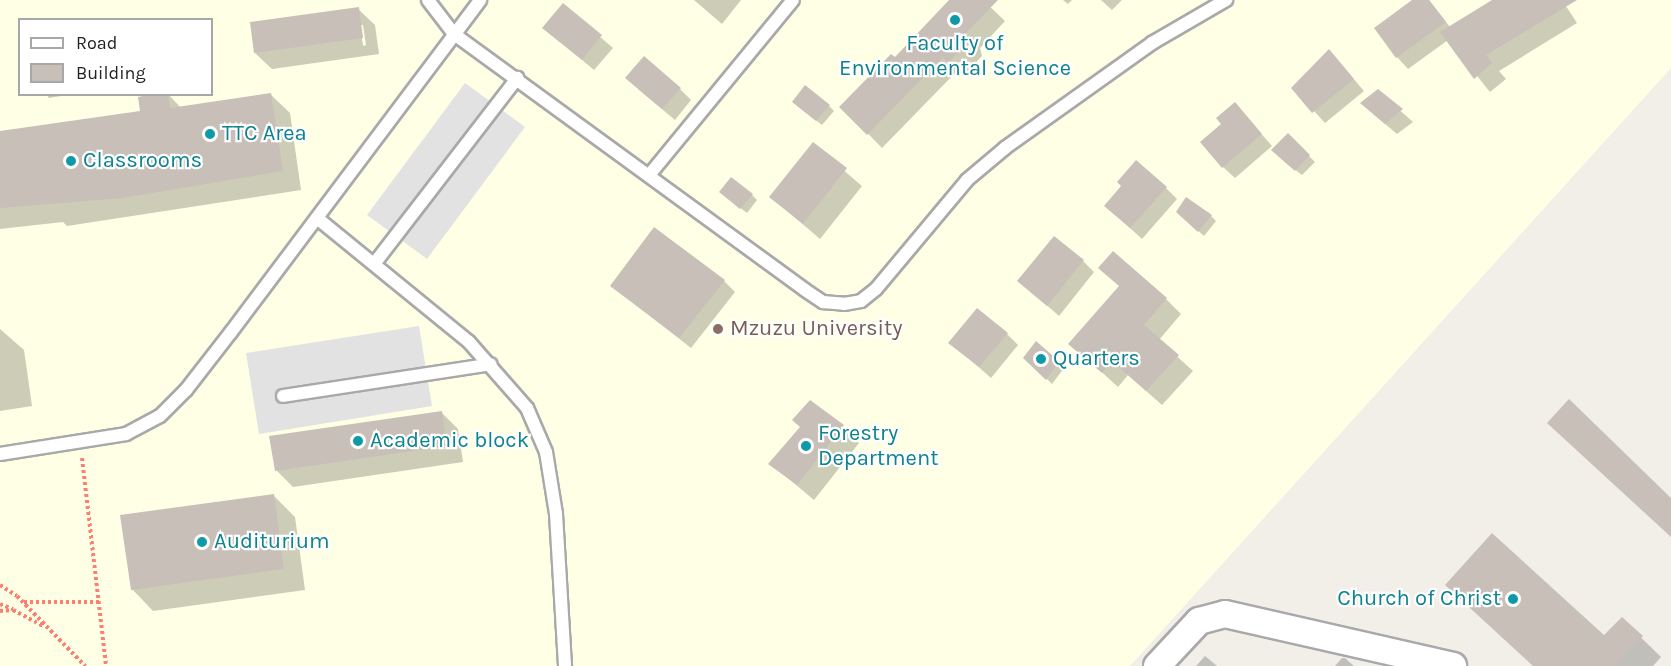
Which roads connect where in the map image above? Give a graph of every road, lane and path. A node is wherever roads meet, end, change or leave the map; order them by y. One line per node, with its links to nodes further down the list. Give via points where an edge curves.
1 (428, 0): 5 (lane)
2 (480, 0): 5 (lane)
3 (793, 0): 7 (lane)
4 (1226, 0): 7 (lane, via 1152,43 1005,148 968,180 876,289 861,301 823,302)
5 (454, 34): 6 (lane); 8 (lane)
6 (517, 78): 7 (lane); 9 (lane)
7 (650, 174)
8 (317, 218): 9 (lane); 12 (lane, via 186,390 160,416 126,434)
9 (374, 264): 10 (lane)
10 (491, 364): 11 (lane); 23 (lane, via 527,408 546,452 556,514)
11 (283, 396)
12 (80, 442): 13 (lane); 16 (path)
13 (0, 454)
14 (0, 585): 15 (path)
15 (23, 602): 16 (path); 20 (path)
16 (99, 602): 22 (path)
17 (0, 604): 18 (path)
18 (13, 610): 19 (path); 20 (path)
19 (0, 611)
20 (48, 628): 21 (path)
21 (85, 666)
22 (106, 666)
23 (565, 666)
24 (1157, 666): 25 (street, via 1199,621 1225,614)
25 (1453, 666)

